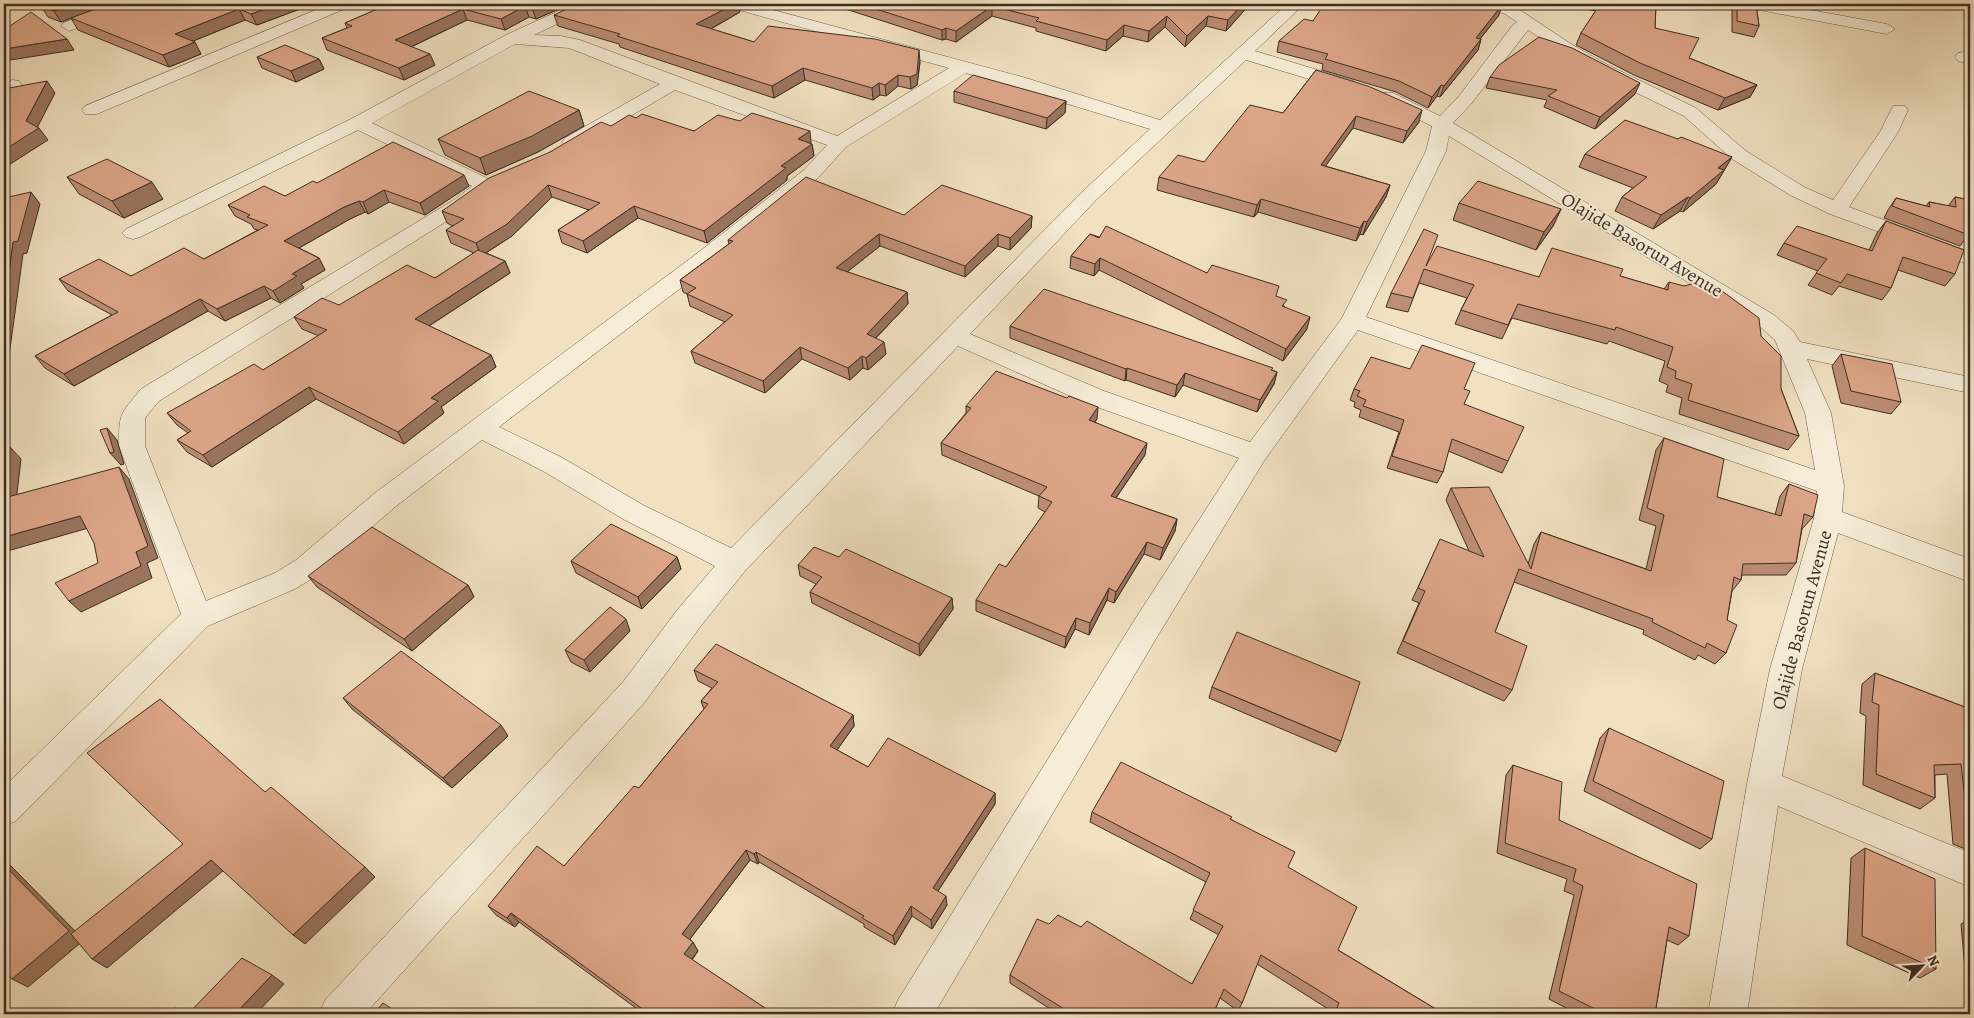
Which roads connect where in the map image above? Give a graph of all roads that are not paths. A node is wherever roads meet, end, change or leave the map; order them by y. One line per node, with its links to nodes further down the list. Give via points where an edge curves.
1 (126, 4): 10 (street)
2 (343, 4): 17 (street)
3 (586, 4): 9 (street)
4 (734, 4): 15 (street)
5 (1296, 4): 14 (street)
6 (1490, 4): 8 (street)
7 (1754, 4): 11 (street)
8 (1522, 12): 20 (street, via 1514,37); 24 (street, via 1565,48 1690,112 1739,155 1797,191)
9 (544, 23): 12 (street); 13 (street)
10 (69, 26)
11 (1887, 29)
12 (512, 39): 13 (street); 19 (street)
13 (561, 41): 16 (street)
14 (1242, 53): 20 (street, Olajide Basorun Avenue, via 1389,98); 21 (street)
15 (961, 68): 21 (street, via 1020,82); 22 (street)
16 (674, 83): 22 (street); 23 (street)
17 (92, 110)
18 (1899, 110): 24 (street, via 1889,132)
19 (358, 123): 25 (street); 37 (street, via 494,182 150,395 132,417 132,446)
20 (1442, 124): 27 (street, via 1436,151); 29 (street, Olajide Basorun Avenue, via 1766,320 1785,336)
21 (1162, 127): 28 (street, via 1089,196)
22 (839, 143): 31 (street, via 812,174)
23 (554, 152)
24 (1837, 210): 26 (street)
25 (133, 233)
26 (1970, 259)
27 (1353, 320): 32 (street); 33 (street)
28 (955, 336): 32 (street, via 1095,396); 35 (street)
29 (1790, 348): 30 (street); 33 (street, Olajide Basorun Avenue, via 1818,413)
30 (1970, 385)
31 (480, 428): 35 (street); 37 (street, via 386,500 306,568 285,581)
32 (1255, 454): 42 (street, via 1142,633)
33 (1831, 486): 34 (street, Olajide Basorun Avenue)
34 (1828, 518): 36 (street); 38 (street, Olajide Basorun Avenue, via 1786,669)
35 (735, 563): 41 (street, via 634,692)
36 (1970, 571)
37 (197, 617): 39 (street)
38 (1764, 784): 40 (street); 43 (street, Olajide Basorun Avenue)
39 (4, 810)
40 (1970, 870)
41 (338, 1014)
42 (912, 1014)
43 (1727, 1014)

